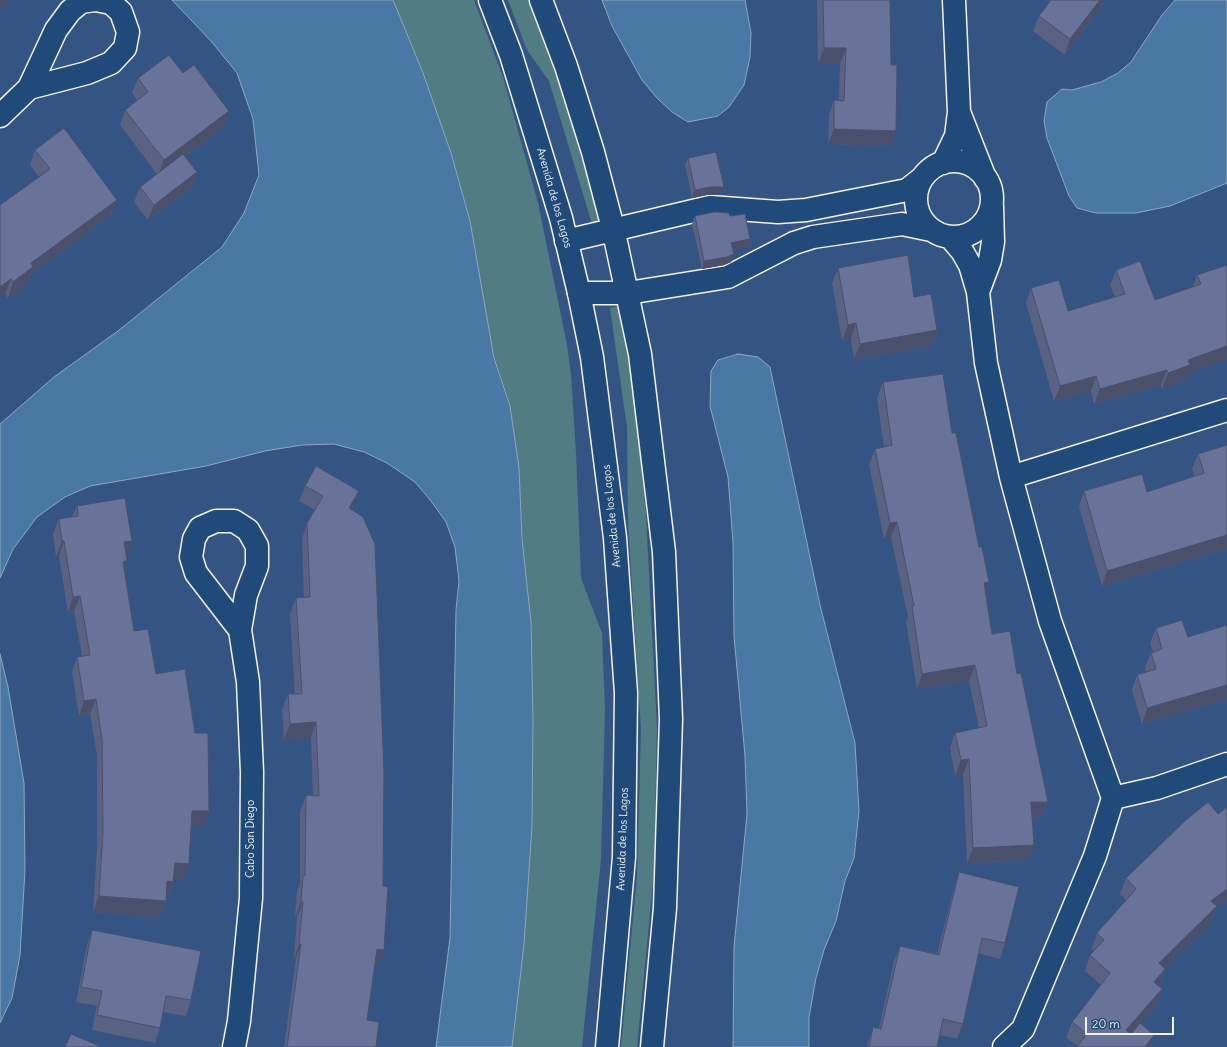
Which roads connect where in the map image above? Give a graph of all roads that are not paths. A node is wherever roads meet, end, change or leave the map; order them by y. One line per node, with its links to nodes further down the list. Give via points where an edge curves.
1 (96, 0): 5 (street, via 81,2 70,11 56,30); 5 (street, via 111,3 121,12 128,32 125,48 111,63 87,73)
2 (490, 0): 14 (street, Avenida de los Lagos, via 511,56)
3 (541, 0): 12 (street, via 593,152)
4 (954, 0): 6 (street)
5 (29, 88): 7 (street)
6 (959, 112): 8 (street, via 956,136); 10 (street)
7 (0, 116)
8 (944, 163): 9 (street, via 927,172); 10 (street, via 967,164 978,170)
9 (921, 179): 12 (street, via 907,190 806,210 778,212 710,207); 13 (street, via 917,190 917,206 924,222)
10 (986, 179): 11 (street, via 991,190)
11 (992, 202): 13 (street, via 983,224 973,232 962,236); 15 (street, via 993,242 990,260)
12 (613, 228): 14 (street); 17 (street)
13 (940, 233): 15 (street, via 962,251 970,265); 17 (street, via 902,224 813,237 794,243 728,277)
14 (566, 241): 16 (street, Avenida de los Lagos)
15 (978, 292): 19 (street, via 986,363)
16 (579, 293): 17 (street); 25 (street, Avenida de los Lagos, via 592,357 616,538 626,693 624,857)
17 (628, 293): 26 (street, via 640,354 664,552 671,719 665,908)
18 (1227, 410): 19 (street)
19 (1011, 477): 22 (street, via 1050,622)
20 (240, 630): 24 (street, Cabo San Diego, via 249,697 252,772 251,898 239,1021)
21 (1227, 764): 22 (street, via 1157,788)
22 (1113, 798): 23 (street, via 1095,856)
23 (1024, 1038): 27 (street)
24 (234, 1047)
25 (607, 1047)
26 (652, 1047)
27 (1004, 1047)

